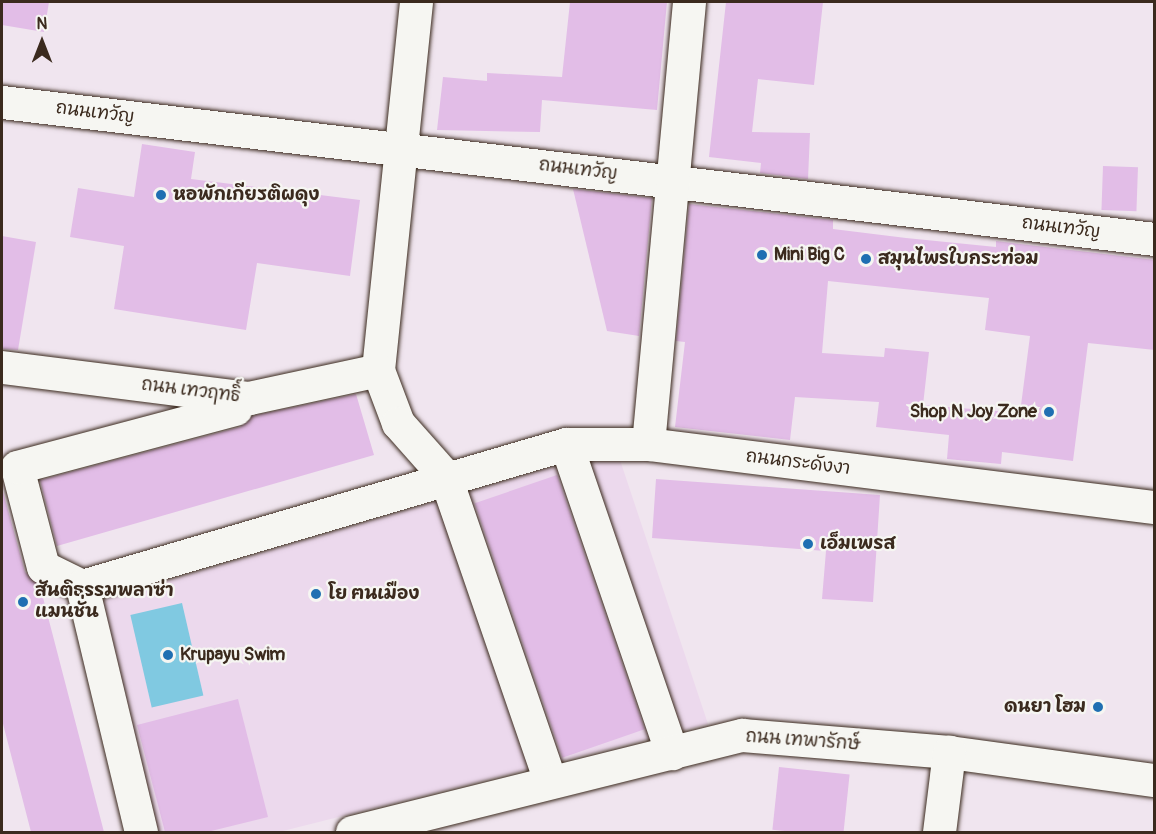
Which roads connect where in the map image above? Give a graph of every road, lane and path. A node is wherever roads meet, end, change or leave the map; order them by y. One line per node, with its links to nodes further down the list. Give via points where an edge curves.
1 (416, 2): 4 (street)
2 (688, 2): 5 (street)
3 (2, 102): 4 (street, ถนนเทวัญ)
4 (400, 149): 5 (street, ถนนเทวัญ); 8 (street)
5 (672, 181): 6 (street, ถนนเทวัญ); 11 (street)
6 (1155, 239)
7 (2, 367): 8 (street, ถนน เทวฤทธิ์, via 249,398)
8 (378, 370): 12 (street, via 398,423)
9 (235, 409): 14 (street, via 17,467 43,567)
10 (566, 444): 11 (street, ถนนกระดังงา); 12 (street, ถนนกระดังงา); 16 (street)
11 (648, 444): 13 (street, ถนนกระดังงา)
12 (445, 476): 14 (street, ถนนกระดังงา); 18 (street)
13 (1155, 507)
14 (82, 586): 19 (street)
15 (949, 752): 16 (street, ถนน เทพารักษ์, via 742,735); 17 (street, ถนน เทพารักษ์); 21 (street)
16 (672, 753): 18 (street, ถนน เทพารักษ์)
17 (1155, 780)
18 (550, 781): 20 (street, ถนน เทพารักษ์)
19 (141, 832)
20 (352, 832)
21 (939, 832)

